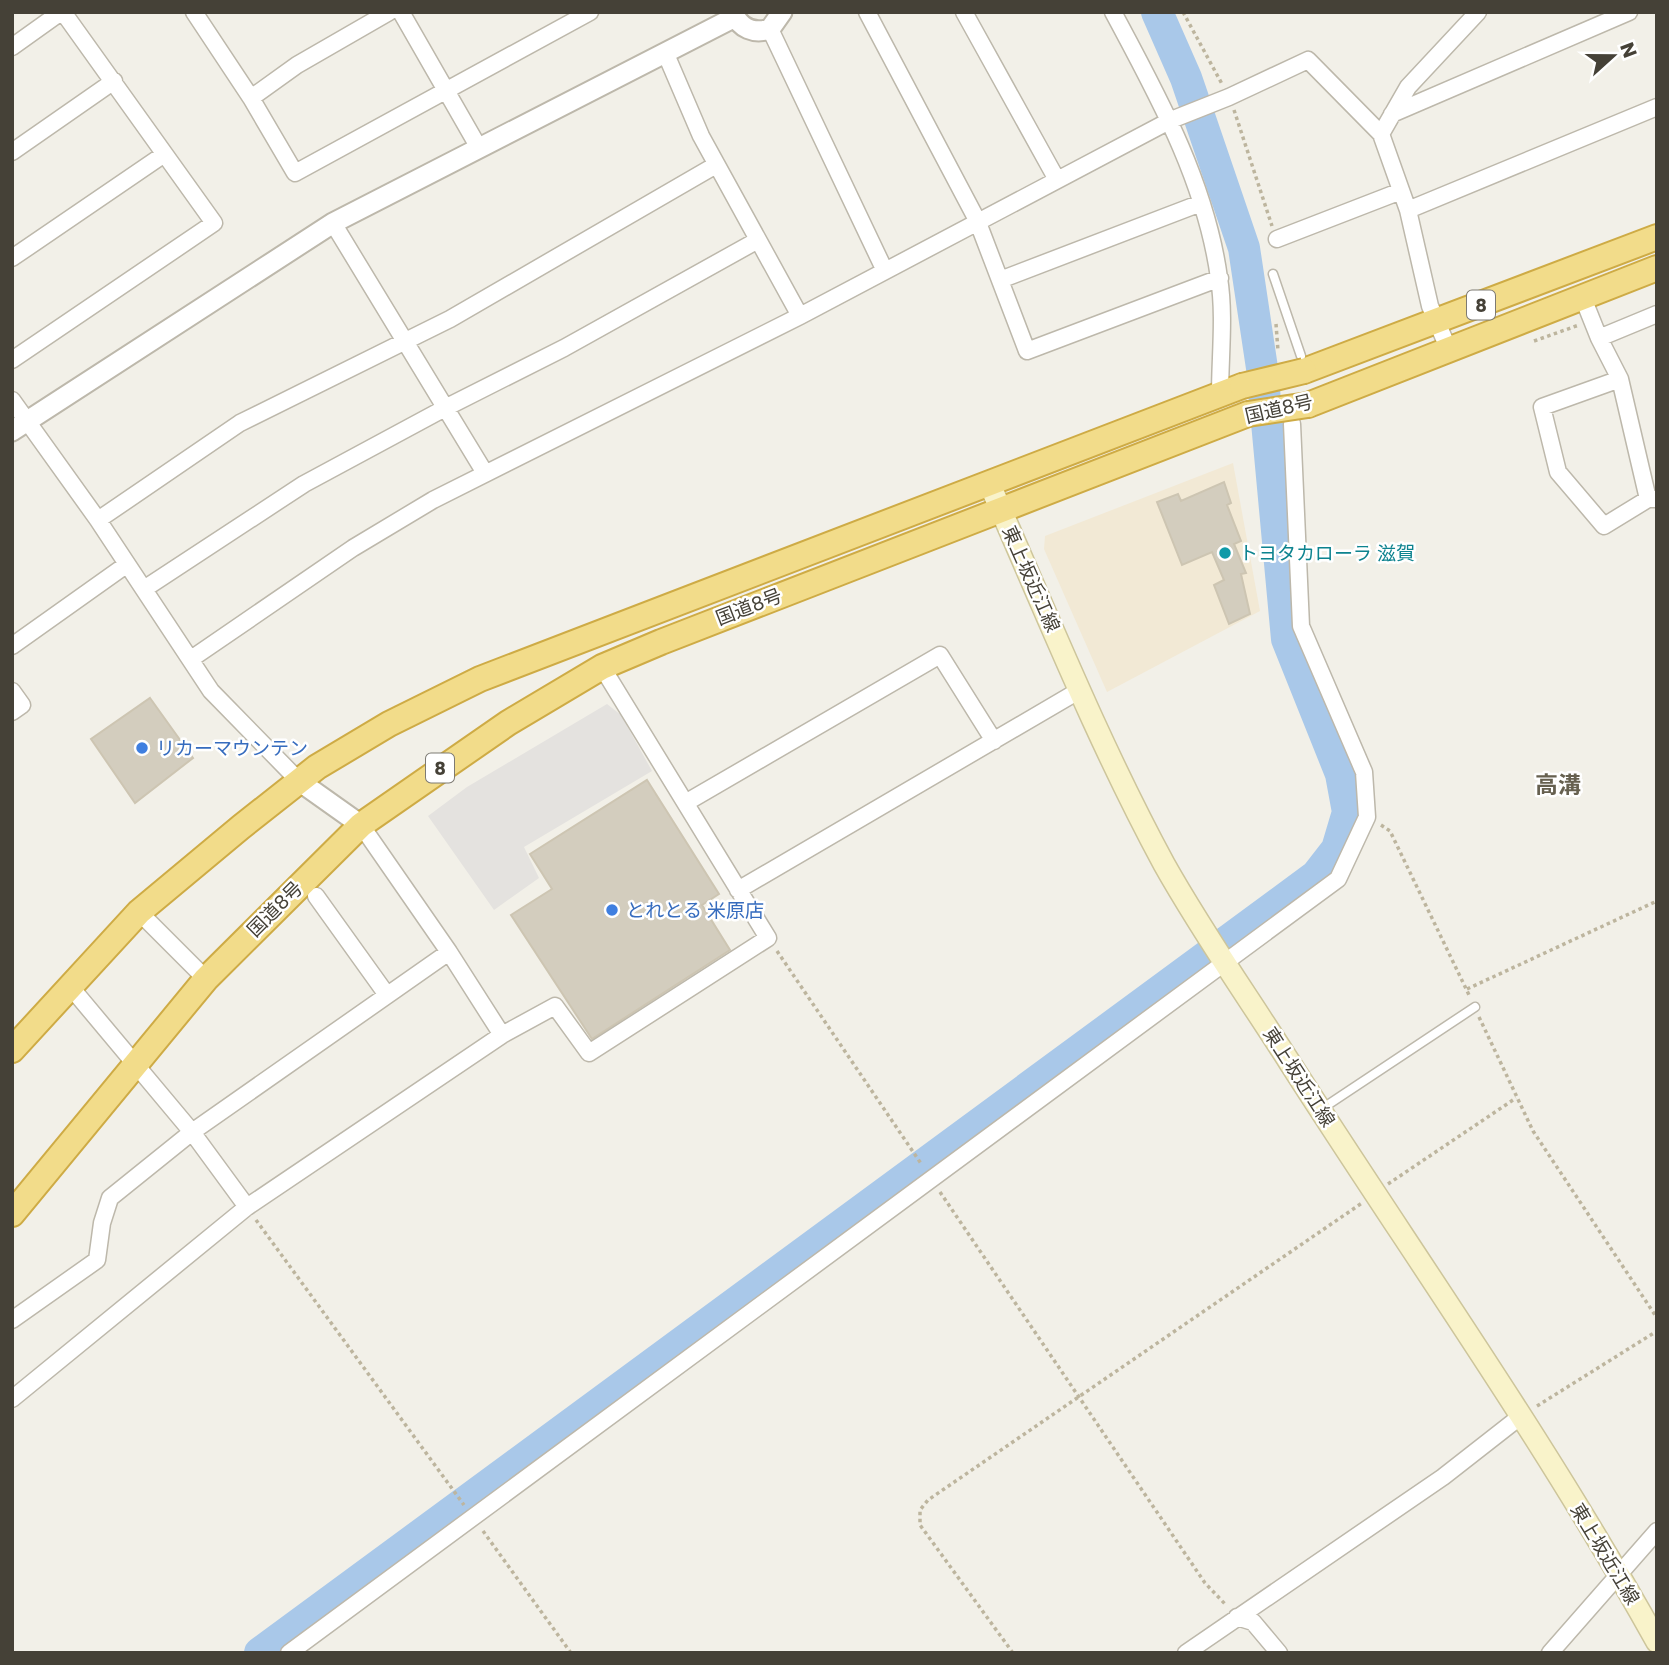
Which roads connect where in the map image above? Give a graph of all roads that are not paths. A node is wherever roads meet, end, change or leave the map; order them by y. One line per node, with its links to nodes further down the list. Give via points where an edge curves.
1 (62, 12): 14 (street); 16 (street)
2 (389, 12): 18 (street, via 297,65)
3 (401, 12): 17 (street)
4 (590, 12): 17 (street)
5 (782, 12): 13 (street)
6 (867, 12): 31 (street)
7 (964, 12): 27 (street)
8 (1112, 12): 21 (street)
9 (1478, 12): 20 (street, via 1408,87)
10 (1629, 12): 20 (street)
11 (201, 15): 18 (street)
12 (734, 15): 13 (street, via 754,32); 15 (street)
13 (770, 29): 38 (street)
14 (12, 47)
15 (665, 52): 23 (street); 26 (street)
16 (114, 81): 24 (street); 25 (street)
17 (446, 90): 18 (street, via 295,173); 23 (street)
18 (251, 98)
19 (1657, 107): 30 (street)
20 (1392, 114): 22 (street)
21 (1176, 118): 22 (street, via 1308,60); 27 (street); 29 (street)
22 (1381, 134): 28 (street)
23 (479, 148): 32 (street)
24 (12, 152)
25 (163, 155): 36 (street); 49 (street, via 214,223)
26 (716, 165): 35 (street); 47 (street, via 450,319)
27 (1056, 178): 31 (street)
28 (1401, 191): 30 (street); 34 (street)
29 (1201, 202): 40 (street); 41 (street)
30 (1408, 210): 45 (street)
31 (977, 220): 38 (street); 41 (street)
32 (333, 223): 47 (street); 55 (street)
33 (1657, 237): 45 (highway, 国道8号 / 8)
34 (1276, 239)
35 (758, 240): 44 (street); 54 (street, via 565,348)
36 (12, 258)
37 (1657, 268): 42 (highway, 国道8号 / 8)
38 (885, 271): 44 (street)
39 (1273, 274): 50 (lane)
40 (1220, 278): 41 (street, via 1027,351); 52 (street)
41 (1000, 280)
42 (1583, 298): 46 (street); 48 (highway, 国道8号 / 8)
43 (1657, 314): 46 (street)
44 (800, 316): 58 (street)
45 (1436, 323): 48 (street); 50 (highway, 国道8号 / 8)
46 (1599, 338): 51 (street)
47 (406, 339): 54 (street); 62 (street, via 240,423)
48 (1449, 350): 61 (highway, 国道8号 / 8, bridge, via 1308,404 1248,414)
49 (12, 360)
50 (1303, 364): 52 (highway, 国道8号 / 8, bridge)
51 (1620, 379): 60 (street); 60 (street, via 1542,407 1558,472 1604,526)
52 (1231, 391): 59 (highway, 国道8号 / 8)
53 (12, 400): 55 (street)
54 (447, 407): 58 (street); 64 (street, via 304,484)
55 (29, 420): 57 (street); 62 (street)
56 (1292, 424): 79 (street, via 1301,626 1364,772 1367,817 1338,879)
57 (12, 432)
58 (485, 473): 66 (street, via 353,548)
59 (990, 485): 61 (main road, 東上坂近江線); 72 (highway, 国道8号 / 8, via 480,679 388,724)
60 (1652, 499)
61 (1002, 511): 67 (highway, 国道8号 / 8); 68 (main road, 東上坂近江線)
62 (98, 520): 63 (street)
63 (126, 565): 64 (street); 65 (street)
64 (144, 589): 66 (street)
65 (12, 646)
66 (191, 659): 72 (street, via 211,691)
67 (602, 667): 73 (street); 74 (highway, 国道8号 / 8, via 508,723)
68 (1080, 690): 71 (street); 79 (main road, 東上坂近江線, via 1165,864)
69 (12, 691): 70 (street, via 22,705)
70 (12, 712)
71 (994, 741): 73 (street, via 940,655); 75 (street)
72 (299, 781): 74 (street); 77 (highway, 国道8号 / 8)
73 (687, 802): 75 (street)
74 (361, 825): 78 (street); 80 (highway, 国道8号 / 8)
75 (738, 890): 84 (street, via 768,938 589,1053 555,1006)
76 (316, 896): 82 (street)
77 (139, 912): 80 (street); 81 (highway, 国道8号 / 8)
78 (449, 952): 82 (street); 84 (street)
79 (1220, 953): 87 (main road, 東上坂近江線); 98 (street, via 933,1180)
80 (206, 979): 86 (highway, 国道8号 / 8)
81 (69, 985): 85 (highway, 国道8号 / 8); 86 (street)
82 (387, 995): 88 (street)
83 (1475, 1007): 87 (lane)
84 (502, 1035): 89 (street)
85 (12, 1050)
86 (136, 1064): 88 (street); 90 (highway, 国道8号 / 8)
87 (1320, 1110): 93 (main road, 東上坂近江線)
88 (192, 1132): 89 (street); 91 (street, via 110,1198 97,1260)
89 (247, 1207): 92 (street)
90 (12, 1214)
91 (12, 1320)
92 (14, 1392)
93 (1521, 1416): 95 (main road, 東上坂近江線); 96 (street, via 1443,1477)
94 (1657, 1531): 95 (street)
95 (1618, 1573): 97 (main road, 東上坂近江線); 101 (street)
96 (1237, 1617): 99 (street); 100 (street, via 1252,1622)
97 (1657, 1642)
98 (289, 1653)
99 (1186, 1653)
100 (1279, 1653)
101 (1550, 1653)

